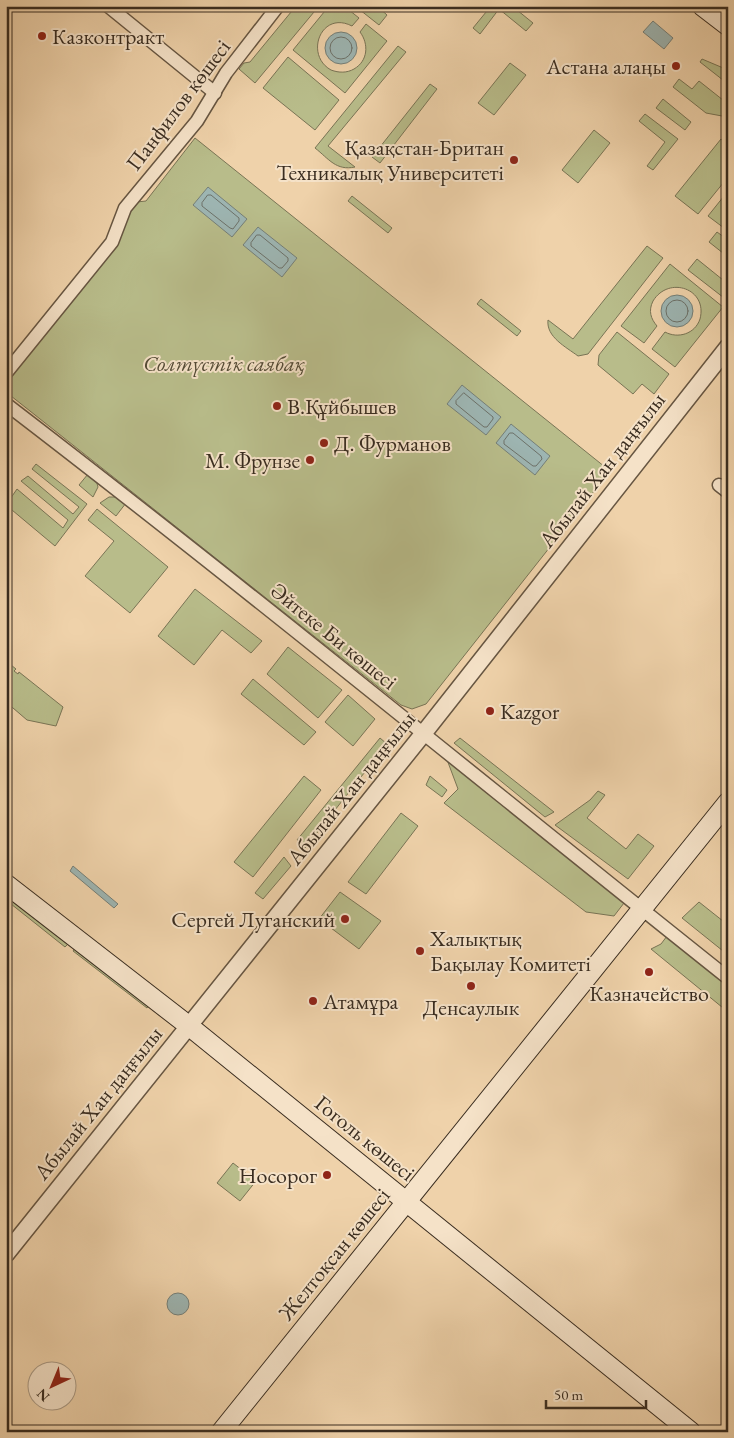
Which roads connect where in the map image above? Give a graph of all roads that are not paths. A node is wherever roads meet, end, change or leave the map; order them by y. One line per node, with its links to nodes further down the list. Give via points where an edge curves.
1 (108, 6): 5 (street)
2 (278, 6): 5 (street, Панфилов көшесі, via 226,72)
3 (702, 6): 4 (main road)
4 (728, 26)
5 (215, 93): 7 (street, Панфилов көшесі, via 125,208 112,242)
6 (728, 347): 9 (street, Абылай Хан даңғылы)
7 (6, 373)
8 (6, 404): 9 (street, Әйтеке Би көшесі)
9 (423, 734): 12 (street, Әйтеке Би көшесі); 14 (street, Абылай Хан даңғылы)
10 (728, 802): 12 (main road, Желтоқсан көшесі)
11 (6, 884): 14 (main road, Гоголь көшесі)
12 (642, 909): 13 (street, Әйтеке Би көшесі); 15 (main road, Желтоқсан көшесі)
13 (728, 978)
14 (189, 1026): 15 (main road, Гоголь көшесі); 16 (street, Абылай Хан даңғылы)
15 (407, 1202): 17 (main road, Желтоқсан көшесі); 18 (main road, Гоголь көшесі)
16 (6, 1254)
17 (221, 1432)
18 (691, 1432)

